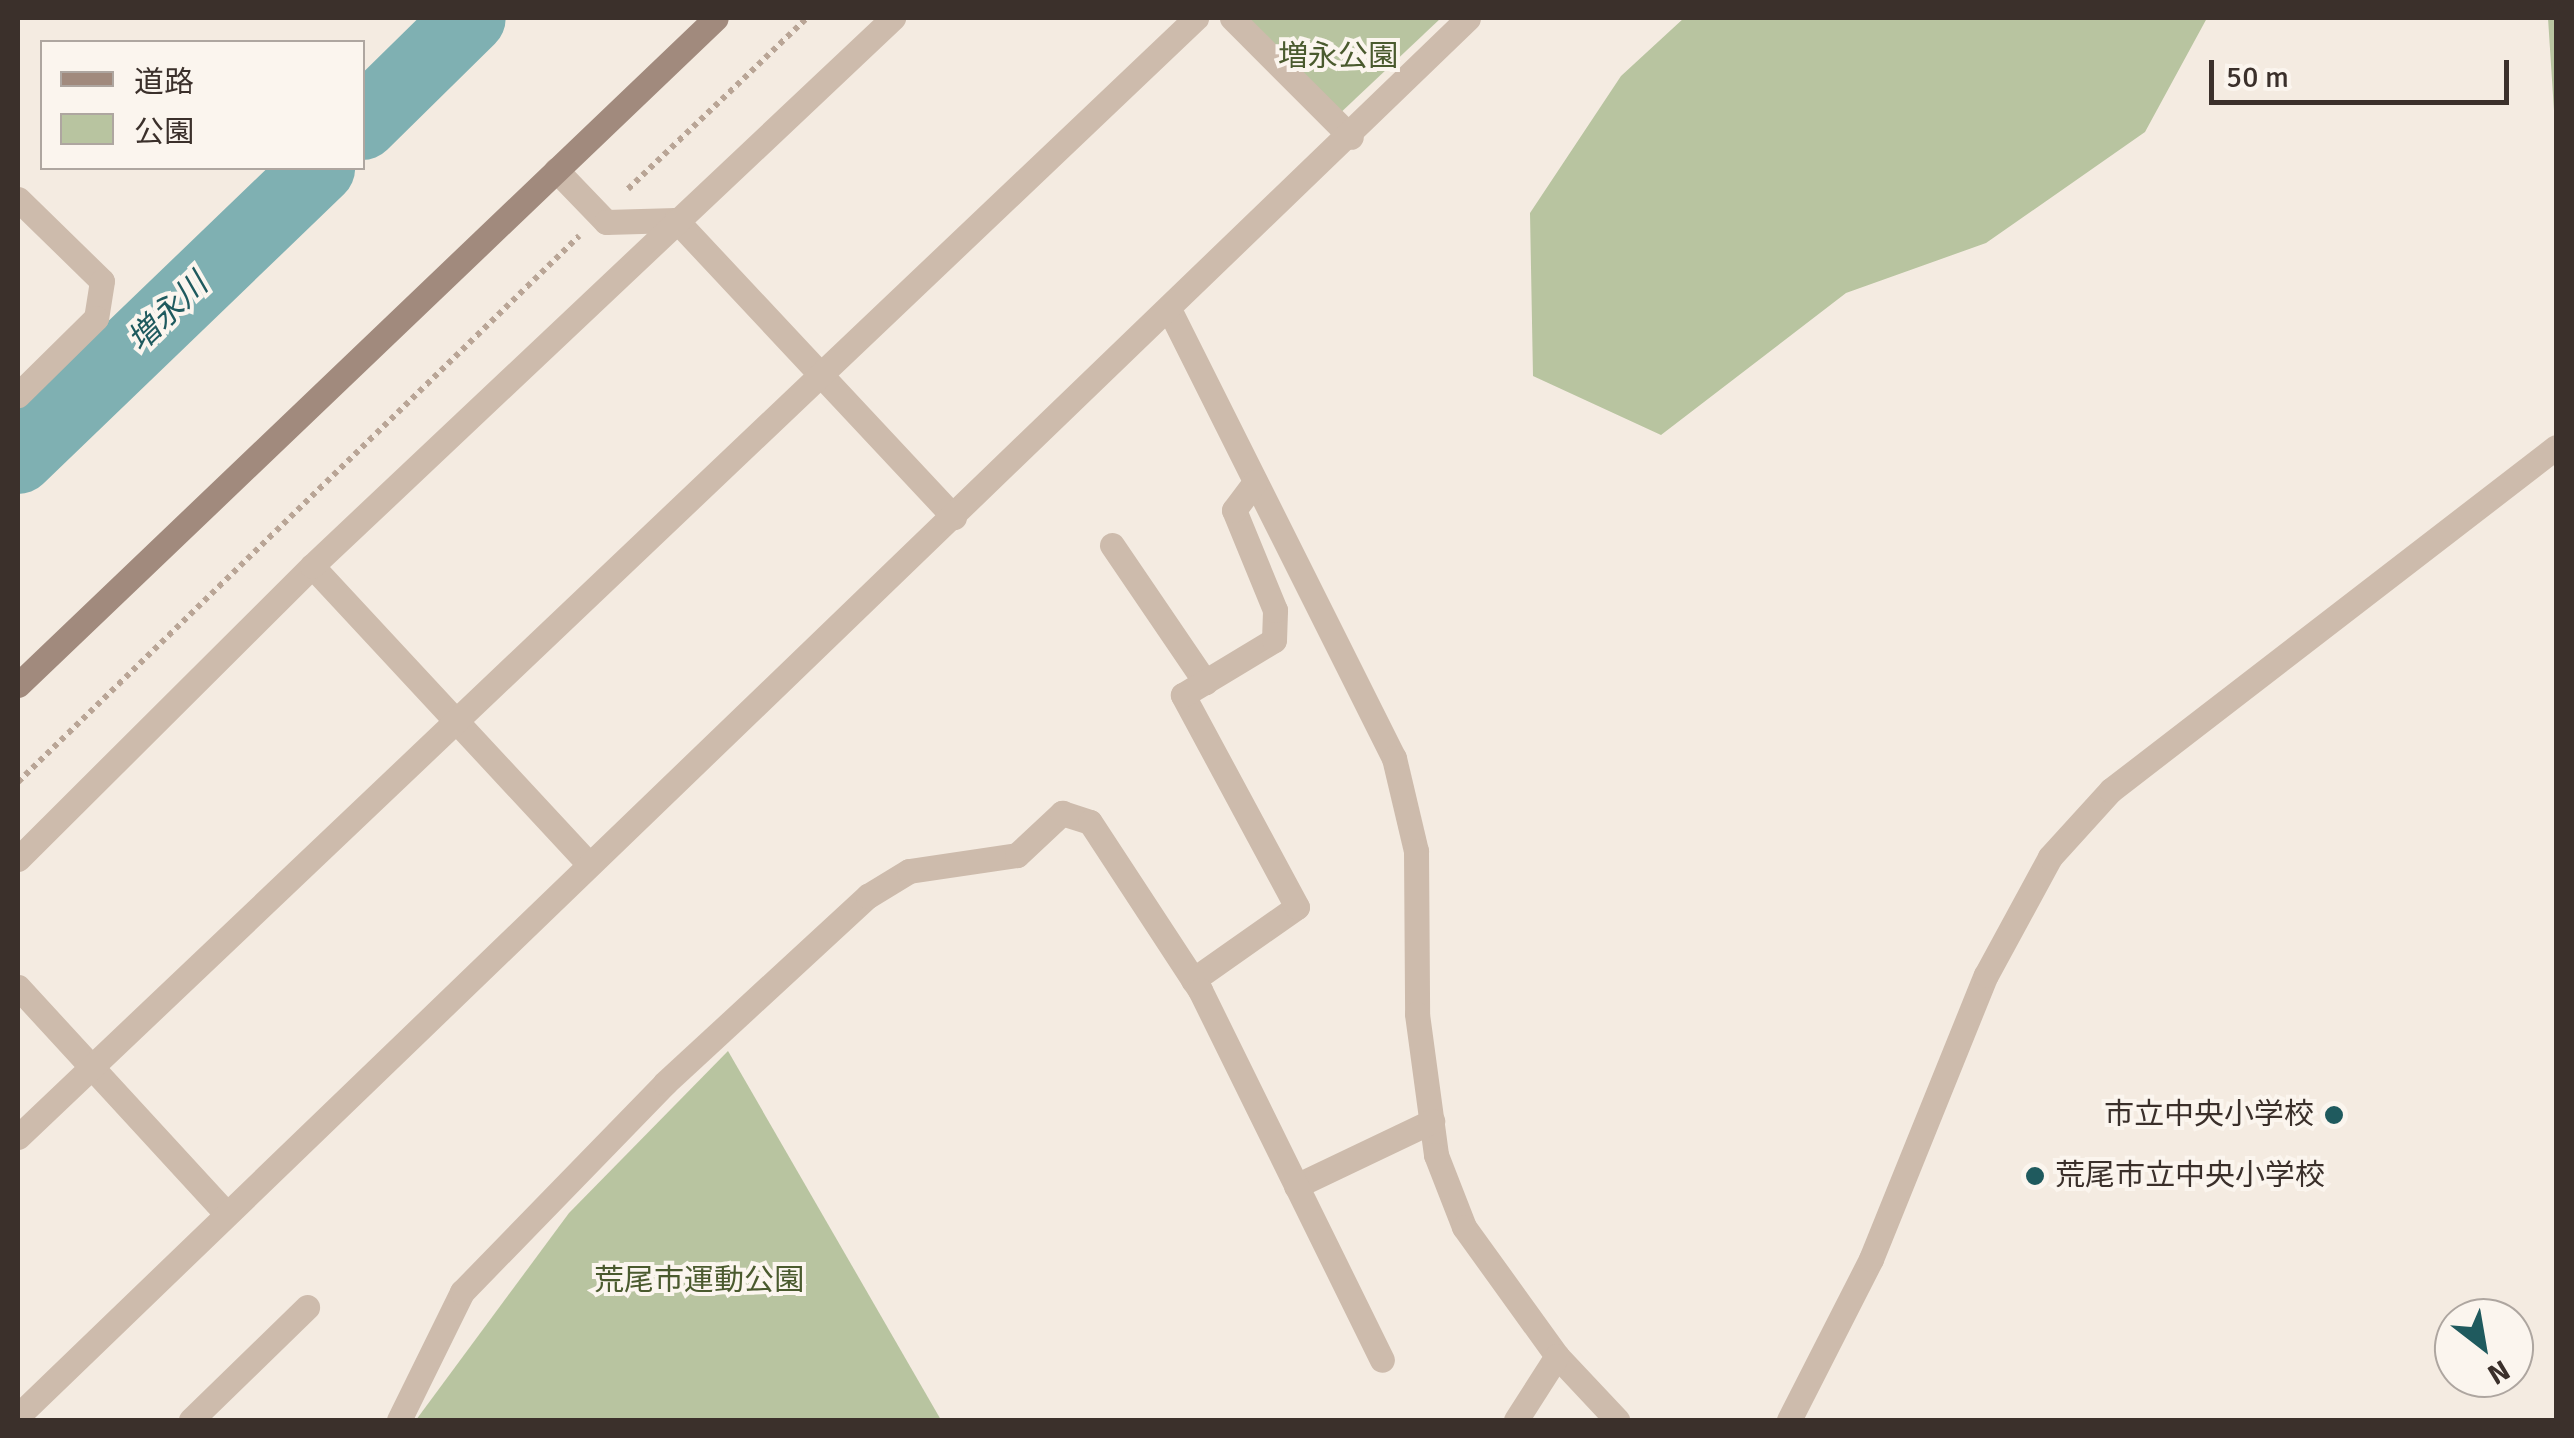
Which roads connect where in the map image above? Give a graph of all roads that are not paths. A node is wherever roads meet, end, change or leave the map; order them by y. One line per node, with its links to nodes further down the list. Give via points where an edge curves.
1 (716, 18): 7 (street)
2 (893, 18): 9 (street)
3 (1196, 18): 11 (street)
4 (1232, 18): 6 (street)
5 (1468, 18): 6 (street)
6 (1350, 136): 10 (street)
7 (556, 170): 9 (street, via 600,216); 19 (street)
8 (18, 199): 12 (street, via 102,282 96,318)
9 (676, 220): 11 (street); 17 (street)
10 (1171, 313): 14 (street); 15 (street)
11 (815, 378): 15 (street); 20 (street)
12 (18, 395)
13 (2556, 447): 38 (street, via 2111,790 2050,857 1986,975 1871,1259)
14 (1256, 482): 18 (street, via 1234,510 1275,610 1274,640); 26 (street, via 1394,758 1416,851 1417,1014)
15 (954, 518): 22 (street)
16 (1112, 545): 18 (street)
17 (312, 566): 20 (street); 21 (street)
18 (1204, 682): 23 (street, via 1183,695 1297,907)
19 (18, 685)
20 (459, 718): 22 (street); 25 (street)
21 (18, 859)
22 (588, 863): 29 (street)
23 (1193, 980): 28 (street); 35 (street, via 1090,822 1062,813 1017,855 909,871 868,896 665,1084 462,1292)
24 (18, 987): 25 (street)
25 (92, 1064): 27 (street); 29 (street)
26 (1432, 1121): 28 (street); 31 (street, via 1464,1227)
27 (18, 1137)
28 (1296, 1186): 32 (street)
29 (225, 1212): 33 (street)
30 (307, 1307): 34 (street)
31 (1557, 1356): 36 (street); 37 (street)
32 (1382, 1360)
33 (18, 1416)
34 (190, 1420)
35 (400, 1420)
36 (1516, 1420)
37 (1617, 1420)
38 (1790, 1420)

